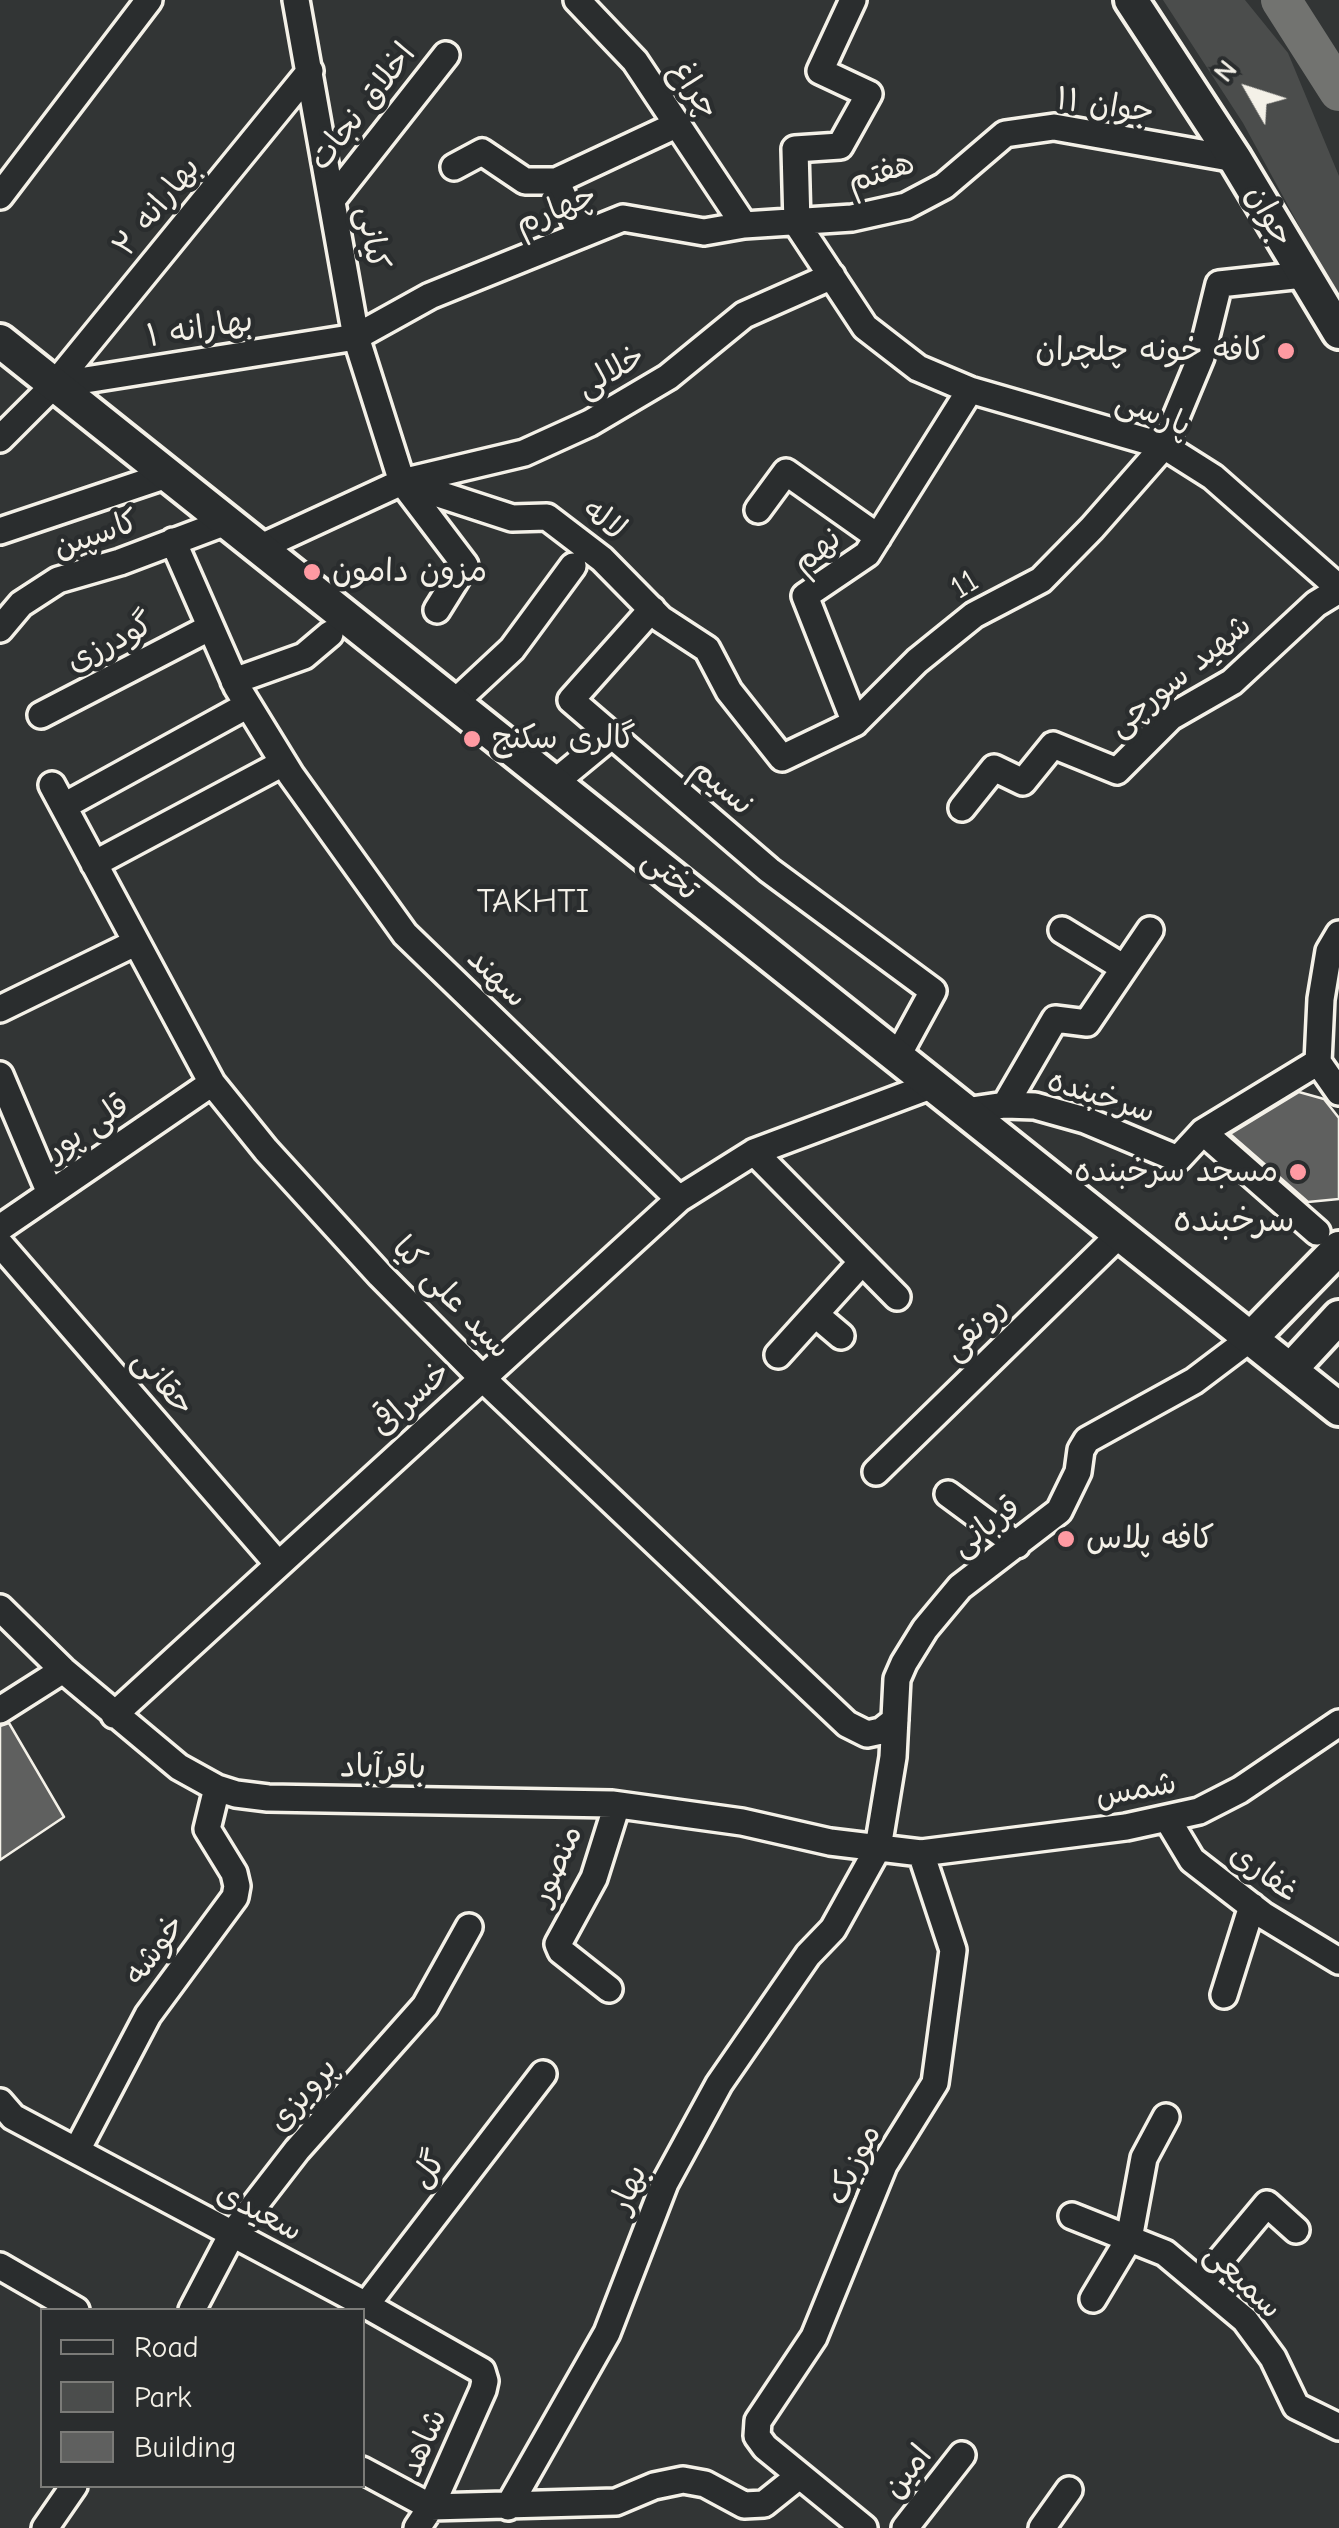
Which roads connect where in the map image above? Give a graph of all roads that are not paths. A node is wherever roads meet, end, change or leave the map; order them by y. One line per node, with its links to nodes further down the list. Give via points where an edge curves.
1 (149, 0): 13 (street)
2 (296, 0): 7 (street, کیانی)
3 (576, 0): 8 (street, چراغ, via 635,61)
4 (852, 0): 15 (street, via 820,71 868,94 840,146 795,149)
5 (1131, 0): 10 (main road, جوان)
6 (446, 55): 14 (street, اخلاق نجات)
7 (310, 71): 14 (street, کیانی); 23 (street, بهارانه ۲)
8 (678, 124): 12 (street); 16 (street, چراغ)
9 (974, 159): 10 (street, جوان ۱۱, via 1004,134 1054,127); 15 (street, هفتم, via 944,186 906,206)
10 (1235, 159): 18 (main road, جوان)
11 (454, 167): 12 (street, via 482,152 525,180)
12 (556, 181): 17 (street)
13 (0, 196)
14 (332, 200): 21 (street, کیانی)
15 (797, 224): 16 (street, چهارم); 19 (street, پارسی)
16 (744, 225): 17 (street, چهارم, via 704,232 623,218)
17 (581, 235): 21 (street, چهارم, via 430,296)
18 (1304, 275): 20 (main road, جوان); 26 (street, 11, via 1219,284 1201,357)
19 (832, 276): 24 (street, پارسی, via 865,327 918,368); 28 (street, خلالی, via 744,315 668,377 590,422 524,453)
20 (1339, 332)
21 (356, 337): 23 (street, بهارانه ۱); 28 (street, کیانی)
22 (0, 341): 23 (main road, تختی)
23 (54, 384): 25 (street, بهارانه ۲); 27 (main road, تختی)
24 (970, 390): 26 (street, پارسی); 32 (street, نهم)
25 (0, 440)
26 (1164, 446): 36 (street, پارسی, via 1213,477); 46 (street, 11, via 1041,580 974,615)
27 (167, 475): 30 (main road, تختی); 31 (street)
28 (402, 482): 34 (street); 37 (street, لاله, via 512,518 547,517 602,558); 38 (street, کیانی, via 465,565)
29 (758, 510): 32 (street, via 786,472)
30 (226, 522): 33 (street, کاسپین); 34 (main road, تختی)
31 (0, 531)
32 (878, 537): 46 (street, نهم, via 867,554 804,596)
33 (173, 541): 39 (street, سهند); 40 (street, کاسپین, via 58,580 21,604)
34 (259, 548): 43 (main road, تختی)
35 (573, 566): 43 (street, via 512,649)
36 (1339, 589): 51 (street, شهید سورچی, via 1232,682 1171,717 1117,771 1053,745 1023,782 994,768)
37 (652, 609): 47 (street, نسیم, via 571,700); 48 (street, لاله, via 707,648 729,691)
38 (436, 610)
39 (209, 628): 42 (street, سهند); 45 (street, گودرزی)
40 (0, 629)
41 (330, 634): 42 (street, via 304,656)
42 (234, 681): 44 (street, سهند)
43 (454, 703): 50 (main road, تختی)
44 (248, 705): 49 (street, سهند); 52 (street, سید علی کیا, via 58,796)
45 (40, 715)
46 (855, 722): 48 (street, 11)
47 (611, 736): 50 (street); 59 (street, نسیم, via 769,870 933,991)
48 (782, 758)
49 (283, 763): 52 (street); 70 (street, سهند, via 405,934)
50 (554, 783): 59 (main road, تختی)
51 (962, 808)
52 (94, 864): 56 (street, سید علی کیا)
53 (1062, 930): 57 (street)
54 (1150, 930): 57 (street)
55 (1339, 934): 60 (street, via 1320,999)
56 (135, 943): 58 (street); 62 (street, سید علی کیا)
57 (1124, 968): 65 (street, via 1087,1023 1055,1019)
58 (0, 1009)
59 (898, 1057): 63 (main road, تختی)
60 (1318, 1062): 64 (street); 67 (street, سرخبنده)
61 (0, 1075): 69 (street)
62 (212, 1083): 69 (street, قلی پور); 84 (street, سید علی کیا, via 380,1275)
63 (933, 1085): 66 (main road, تختی); 68 (street, خسراقی)
64 (1339, 1092)
65 (1006, 1104): 66 (street, سرخبنده); 67 (street, سرخبنده, via 1085,1120 1178,1158)
66 (965, 1111): 72 (main road, تختی)
67 (1204, 1132): 73 (street)
68 (754, 1152): 70 (street, خسراقی); 75 (street)
69 (50, 1193): 71 (street, قلی پور)
70 (679, 1198): 84 (street, خسراقی)
71 (0, 1228)
72 (1120, 1234): 81 (main road, تختی); 86 (street, رونقی)
73 (1328, 1240): 76 (main road)
74 (0, 1244): 89 (street, حقانی)
75 (862, 1262): 77 (street); 78 (street)
76 (1310, 1278): 79 (main road, via 1307,1294 1317,1309); 81 (main road)
77 (898, 1298)
78 (815, 1314): 80 (street); 82 (street)
79 (1339, 1314): 83 (main road)
80 (841, 1336)
81 (1251, 1338): 83 (main road, تختی); 88 (street, قربانی, via 1194,1381 1087,1440 1060,1511)
82 (778, 1355)
83 (1290, 1370): 85 (main road, تختی)
84 (482, 1378): 89 (street, خسراقی); 94 (street, سید علی کیا, via 847,1724 867,1734)
85 (1339, 1409)
86 (876, 1472)
87 (948, 1494): 88 (street)
88 (1017, 1545): 94 (street, قربانی, via 970,1578 925,1629 898,1679)
89 (278, 1564): 93 (street, خسراقی)
90 (0, 1608): 91 (street, باقرآباد)
91 (63, 1670): 92 (street); 93 (street, باقرآباد)
92 (0, 1710)
93 (114, 1715): 96 (street, باقرآباد)
94 (894, 1720): 99 (street, قربانی)
95 (1339, 1723): 98 (street, شمس, via 1231,1796)
96 (217, 1788): 97 (street, باقرآباد, via 268,1798); 109 (street, خوشه, via 206,1829 234,1873 234,1897 148,2014)
97 (617, 1805): 99 (street, باقرآباد); 104 (street, منصور, via 594,1878 558,1944)
98 (1168, 1820): 100 (street, شمس); 101 (street, غفاری, via 1192,1860)
99 (878, 1848): 100 (street, شمس); 127 (street, بهار, via 833,1930 808,1955 719,2084 665,2183 607,2333)
100 (921, 1852): 124 (street, موزیک, via 953,1950 939,2068 927,2100 884,2165 814,2336 758,2421 765,2447)
101 (1252, 1906): 103 (street, غفاری); 105 (street)
102 (469, 1926): 112 (street, پرویزی, via 425,2006)
103 (1339, 1961)
104 (609, 1989)
105 (1224, 1995)
106 (543, 2074): 117 (street, گل)
107 (0, 2102): 109 (street, سعیدی, via 13,2118)
108 (1166, 2117): 113 (street, via 1144,2158)
109 (77, 2150): 112 (street, سعیدی)
110 (1072, 2216): 113 (street, سمیعی)
111 (1296, 2230): 115 (street, via 1267,2204)
112 (232, 2234): 117 (street, سعیدی); 119 (street, پرویزی)
113 (1129, 2239): 115 (street, سمیعی, via 1165,2253); 116 (street)
114 (0, 2266): 118 (street)
115 (1201, 2283): 121 (street, سمیعی, via 1244,2320 1273,2358 1296,2406)
116 (1093, 2299)
117 (366, 2305): 120 (street, سعیدی, via 478,2368)
118 (73, 2308)
119 (193, 2308)
120 (485, 2381): 128 (street, شاهد)
121 (1339, 2427)
122 (962, 2455): 131 (street, امین)
123 (365, 2472): 128 (street)
124 (799, 2476): 127 (street, via 764,2504 744,2505 683,2480 616,2502); 130 (street, موزیک)
125 (73, 2488): 129 (street)
126 (1069, 2490): 132 (street)
127 (508, 2507): 128 (street)
128 (424, 2517)
129 (45, 2528)
130 (864, 2528)
131 (905, 2528)
132 (1042, 2528)

